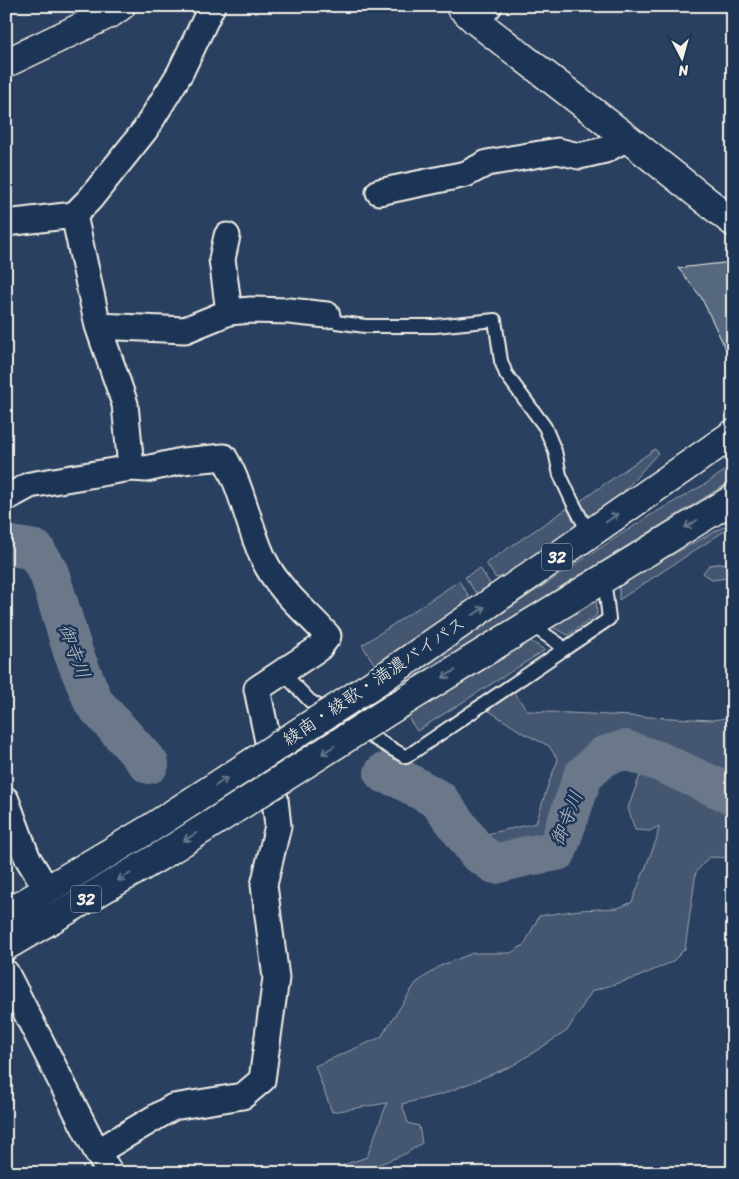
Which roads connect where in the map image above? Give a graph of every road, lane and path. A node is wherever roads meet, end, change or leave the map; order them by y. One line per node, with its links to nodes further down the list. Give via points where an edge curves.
1 (121, 6): 4 (main road)
2 (212, 6): 7 (street, via 180,74 145,130)
3 (475, 11): 5 (main road)
4 (6, 63)
5 (627, 138): 6 (street, via 605,150 579,156 558,150 487,163 466,174); 8 (main road)
6 (379, 192)
7 (74, 215): 9 (street); 13 (street)
8 (733, 222)
9 (6, 223)
10 (227, 236): 11 (street, via 222,259)
11 (229, 312): 12 (street, via 289,311); 13 (street, via 185,330)
12 (327, 316): 18 (lane, via 336,322 365,326 435,326 494,320 506,374 545,427 555,450 560,475)
13 (98, 326): 15 (street, via 125,404)
14 (733, 434): 18 (main road, 綾南・綾歌・満濃バイパス / 32, one-way to 14)
15 (131, 468): 16 (street, via 30,486); 22 (street, via 224,457 233,472 264,560 282,589 328,636 319,648)
16 (6, 498)
17 (733, 499): 19 (main road, 綾南・綾歌・満濃バイパス / 32, one-way to 19)
18 (589, 534): 24 (main road, 綾南・綾歌・満濃バイパス / 32, one-way to 18, bridge, via 151,828 381,679)
19 (604, 578): 20 (main road, 綾南・綾歌・満濃バイパス / 32); 21 (lane, via 609,619)
20 (530, 624): 21 (lane, via 560,644); 26 (main road, 綾南・綾歌・満濃バイパス / 32, one-way to 26, bridge, via 166,852)
21 (563, 650): 22 (lane, via 406,757 310,701)
22 (282, 672): 28 (street, via 257,689 278,826 264,885 276,978 262,1080 243,1096 173,1108)
23 (6, 800): 24 (street, via 27,857)
24 (47, 890): 25 (main road, 綾南・綾歌・満濃バイパス / 32)
25 (6, 914)
26 (6, 946)
27 (6, 973): 28 (street)
28 (97, 1152): 29 (street)
29 (110, 1173)

